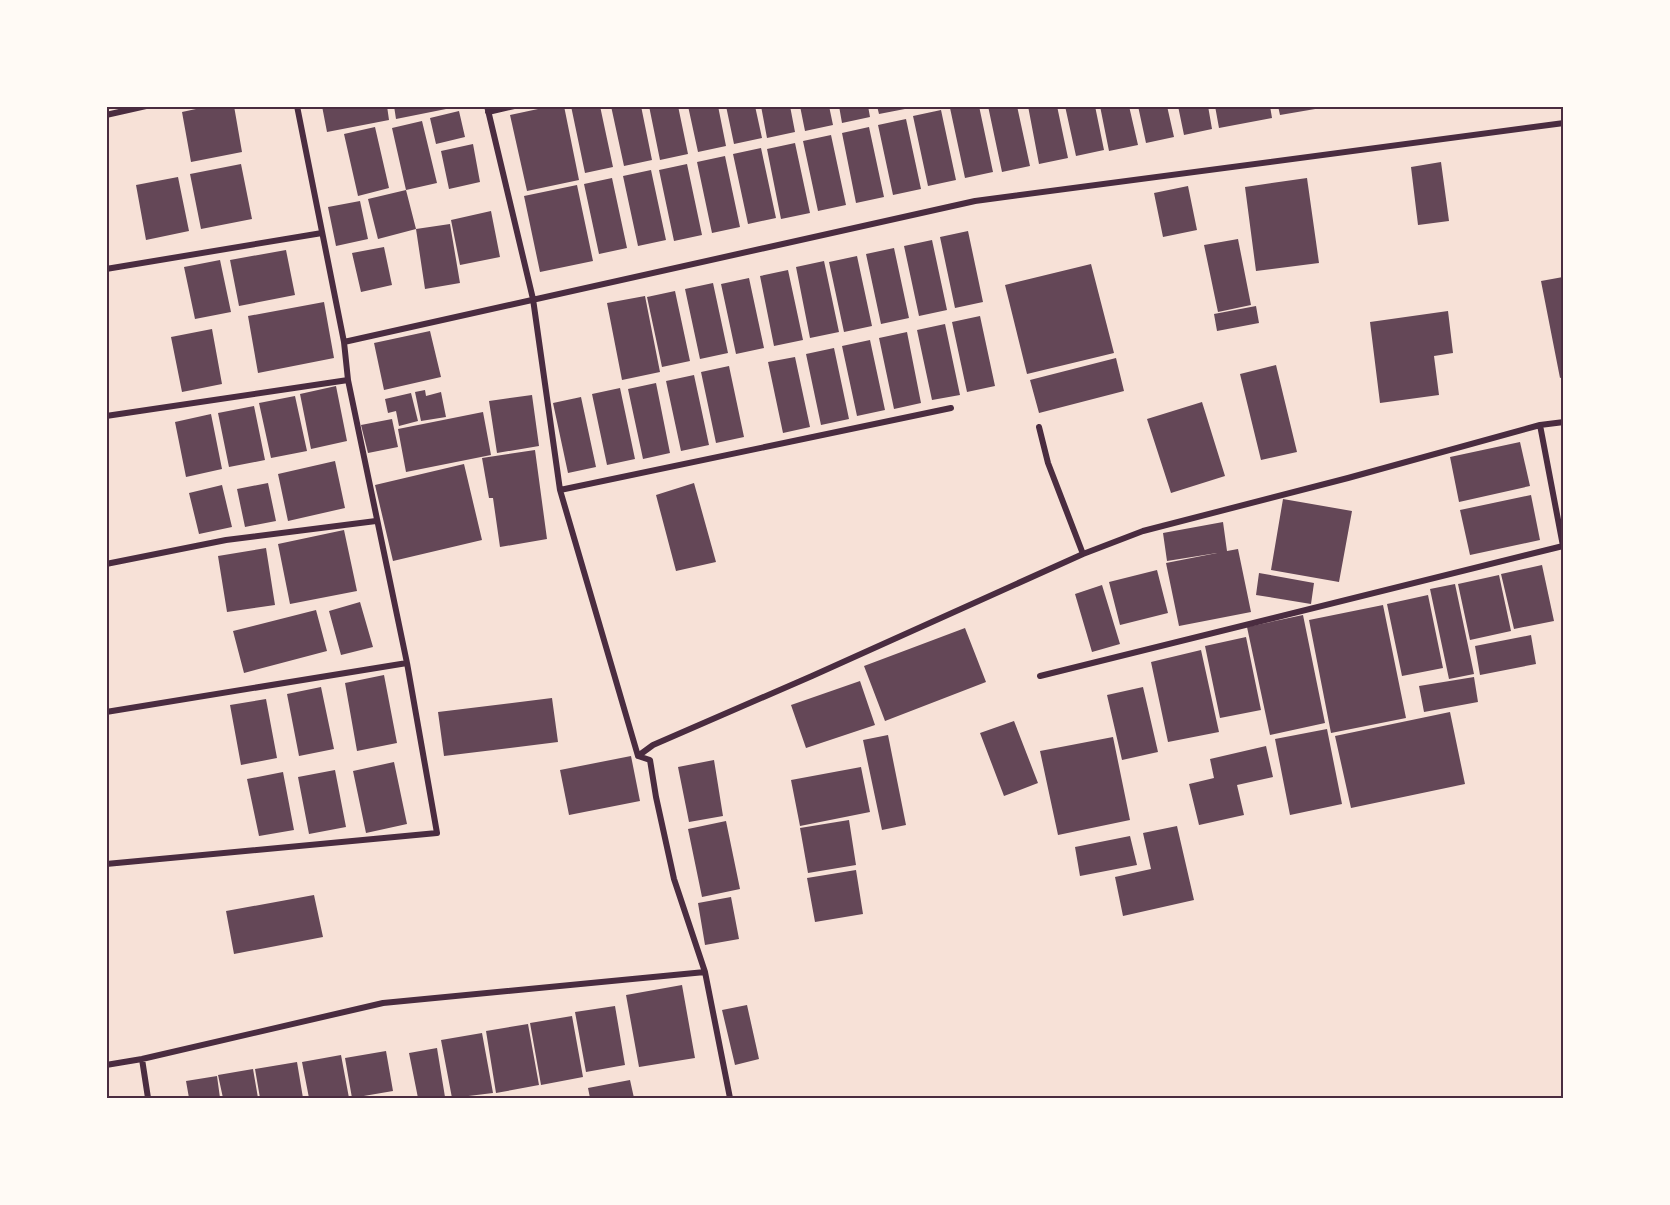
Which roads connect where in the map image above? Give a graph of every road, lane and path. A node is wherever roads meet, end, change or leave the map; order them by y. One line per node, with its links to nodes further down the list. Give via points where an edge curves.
1 (146, 106): 5 (street)
2 (297, 106): 7 (street)
3 (514, 106): 4 (street)
4 (487, 109): 9 (street)
5 (106, 116)
6 (1563, 123): 9 (street, via 975,201)
7 (322, 233): 8 (street); 10 (street)
8 (106, 269)
9 (533, 299): 10 (street); 17 (street)
10 (344, 342): 11 (street)
11 (348, 380): 13 (street); 18 (street)
12 (951, 408): 17 (street)
13 (106, 416)
14 (1563, 422): 15 (street)
15 (1540, 425): 19 (street, via 1143,531); 22 (street, via 1563,546)
16 (1039, 427): 19 (street, via 1048,463)
17 (560, 490): 24 (street)
18 (376, 521): 20 (street, via 226,540); 21 (street)
19 (1083, 554): 24 (street, via 653,745)
20 (106, 564)
21 (407, 663): 23 (street); 25 (street, via 437,833)
22 (1040, 676)
23 (106, 712)
24 (638, 756): 26 (street, via 650,760 674,879)
25 (106, 864)
26 (705, 972): 27 (street, via 383,1003); 30 (street)
27 (142, 1059): 28 (street); 29 (street)
28 (106, 1065)
29 (148, 1098)
30 (730, 1098)

